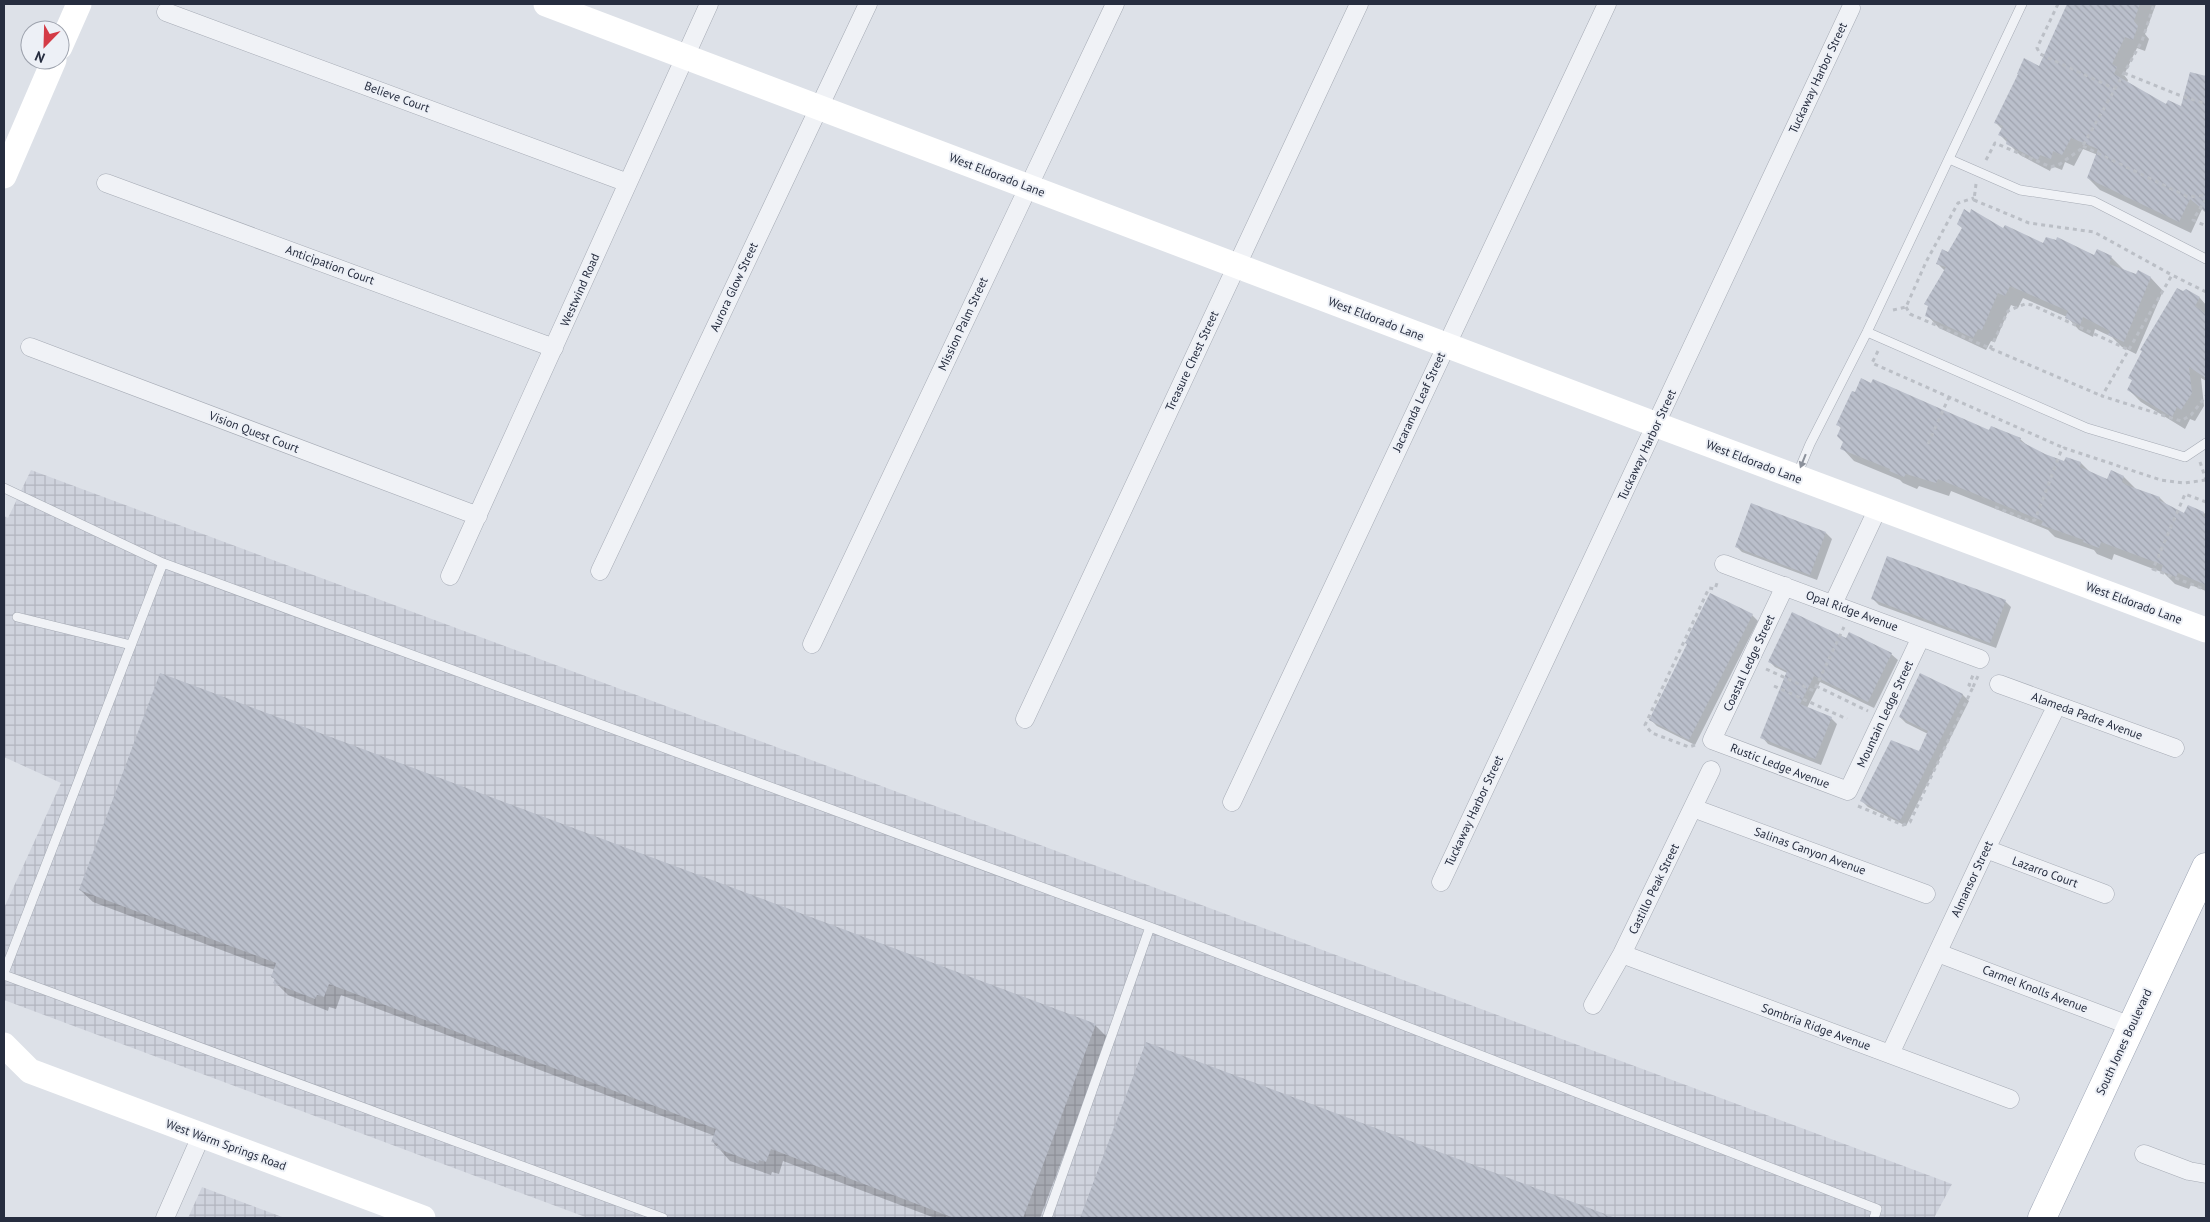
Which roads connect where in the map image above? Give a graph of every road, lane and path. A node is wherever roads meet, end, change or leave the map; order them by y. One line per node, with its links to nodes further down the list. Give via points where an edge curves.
1 (79, 4): 13 (street)
2 (546, 4): 14 (street, West Eldorado Lane)
3 (709, 4): 14 (street, Westwind Road)
4 (868, 4): 19 (street, Aurora Glow Street)
5 (1114, 4): 26 (street, Mission Palm Street)
6 (1359, 4): 32 (street, Treasure Chest Street)
7 (1607, 4): 38 (street, Jacaranda Leaf Street)
8 (2022, 4): 21 (lane)
9 (2058, 4): 17 (path, via 2037,48 2040,54)
10 (2154, 4): 16 (path, via 2142,41)
11 (1851, 8): 46 (street, Tuckaway Harbor Street)
12 (166, 12): 25 (street, Believe Court)
13 (70, 24)
14 (685, 57): 19 (street, West Eldorado Lane); 25 (street, Westwind Road)
15 (50, 70): 23 (street)
16 (2124, 73): 17 (path); 18 (path)
17 (2115, 89): 20 (path)
18 (2206, 104)
19 (820, 107): 26 (street, West Eldorado Lane); 59 (street, Aurora Glow Street)
20 (2083, 146): 22 (path, via 2051,167 1995,142); 27 (path, via 2188,196)
21 (1949, 159): 22 (lane); 36 (lane)
22 (1980, 172): 28 (path); 31 (lane, via 2020,190 2093,201)
23 (4, 176)
24 (106, 183): 40 (street, Anticipation Court)
25 (628, 183): 40 (street, Westwind Road)
26 (1028, 187): 32 (street, West Eldorado Lane); 68 (street, Mission Palm Street)
27 (2206, 195)
28 (1974, 198): 33 (path, via 2029,223 2094,232); 35 (path, via 1958,204 1951,213)
29 (2206, 199): 30 (path, via 2193,220)
30 (2206, 226)
31 (2206, 259)
32 (1236, 266): 38 (street, West Eldorado Lane); 77 (street, Treasure Chest Street)
33 (2172, 275): 34 (path); 42 (path)
34 (2206, 292)
35 (1906, 307): 37 (path, via 1885,314); 41 (path, via 1910,314)
36 (1867, 332): 37 (lane); 50 (lane, one-way to 50)
37 (1879, 337): 45 (path, via 1878,351 1872,363); 47 (lane, via 2087,428 2185,457)
38 (1446, 345): 46 (street, West Eldorado Lane); 83 (street, Jacaranda Leaf Street)
39 (30, 347): 56 (street, Vision Quest Court)
40 (554, 348): 56 (street, Westwind Road)
41 (1990, 349): 42 (path, via 2008,311 2025,304); 43 (path)
42 (2129, 350): 43 (path)
43 (2102, 396): 44 (path, via 2181,421 2191,415)
44 (2206, 396)
45 (1949, 397): 48 (path); 49 (path)
46 (1657, 425): 50 (street, West Eldorado Lane); 87 (street, Tuckaway Harbor Street)
47 (2206, 443)
48 (1928, 444)
49 (2064, 448): 51 (path, via 2161,480 2184,483); 54 (path, via 2035,520)
50 (1796, 478): 55 (street, West Eldorado Lane)
51 (2206, 480)
52 (4, 488): 57 (lane)
53 (2206, 502): 62 (path, via 2185,494 2153,570)
54 (1995, 507)
55 (1878, 508): 63 (street); 66 (street, West Eldorado Lane)
56 (478, 516): 60 (street, Westwind Road)
57 (163, 563): 69 (lane); 90 (lane)
58 (1724, 564): 61 (street, Opal Ridge Avenue); 79 (path, via 1714,590 1709,588 1645,725 1652,733 1689,747)
59 (600, 571)
60 (450, 576)
61 (1785, 586): 63 (street, Opal Ridge Avenue); 71 (street, Coastal Ledge Street)
62 (2206, 590)
63 (1833, 604): 67 (street, Opal Ridge Avenue)
64 (17, 617): 69 (lane)
65 (1845, 626): 74 (path)
66 (2206, 630)
67 (1922, 637): 70 (street, Opal Ridge Avenue); 76 (street, Mountain Ledge Street)
68 (812, 644)
69 (131, 645): 93 (lane)
70 (1980, 658): 82 (path, via 1969,685 1973,687 1910,822 1903,825 1855,804)
71 (1750, 661): 74 (path, via 1814,691); 79 (street, Coastal Ledge Street)
72 (1999, 684): 75 (street, Alameda Padre Avenue)
73 (1774, 686): 78 (path)
74 (1816, 686): 76 (path)
75 (2057, 705): 80 (street, Alameda Padre Avenue); 85 (street, Almansor Street)
76 (1883, 718): 82 (street, Mountain Ledge Street)
77 (1025, 719)
78 (1847, 719)
79 (1712, 740): 82 (street, Rustic Ledge Avenue)
80 (2174, 748)
81 (1711, 770): 84 (street, Castillo Peak Street)
82 (1848, 791)
83 (1232, 802)
84 (1693, 808): 88 (street, Salinas Canyon Avenue); 92 (street, Castillo Peak Street)
85 (1986, 849): 89 (street, Lazarro Court); 91 (street, Almansor Street)
86 (2206, 867): 95 (main road, South Jones Boulevard)
87 (1441, 882)
88 (1926, 894)
89 (2105, 894)
90 (1150, 927): 107 (lane); 108 (lane, via 1877,1209)
91 (1938, 953): 95 (street, Carmel Knolls Avenue); 97 (street, Almansor Street)
92 (1622, 954): 94 (street, Castillo Peak Street); 97 (street, Sombria Ridge Avenue)
93 (4, 974): 106 (lane)
94 (1593, 1005)
95 (2131, 1026): 109 (main road, South Jones Boulevard)
96 (4, 1045): 98 (street, West Warm Springs Road)
97 (1890, 1054): 100 (street, Sombria Ridge Avenue)
98 (30, 1071): 99 (street, West Warm Springs Road); 101 (street, West Warm Springs Road)
99 (4, 1073)
100 (2010, 1099)
101 (201, 1136): 104 (street); 105 (street, West Warm Springs Road)
102 (2144, 1154): 103 (street, via 2188,1171)
103 (2206, 1174)
104 (165, 1218)
105 (423, 1218)
106 (662, 1218)
107 (1047, 1218)
108 (1874, 1218)
109 (2042, 1218)

